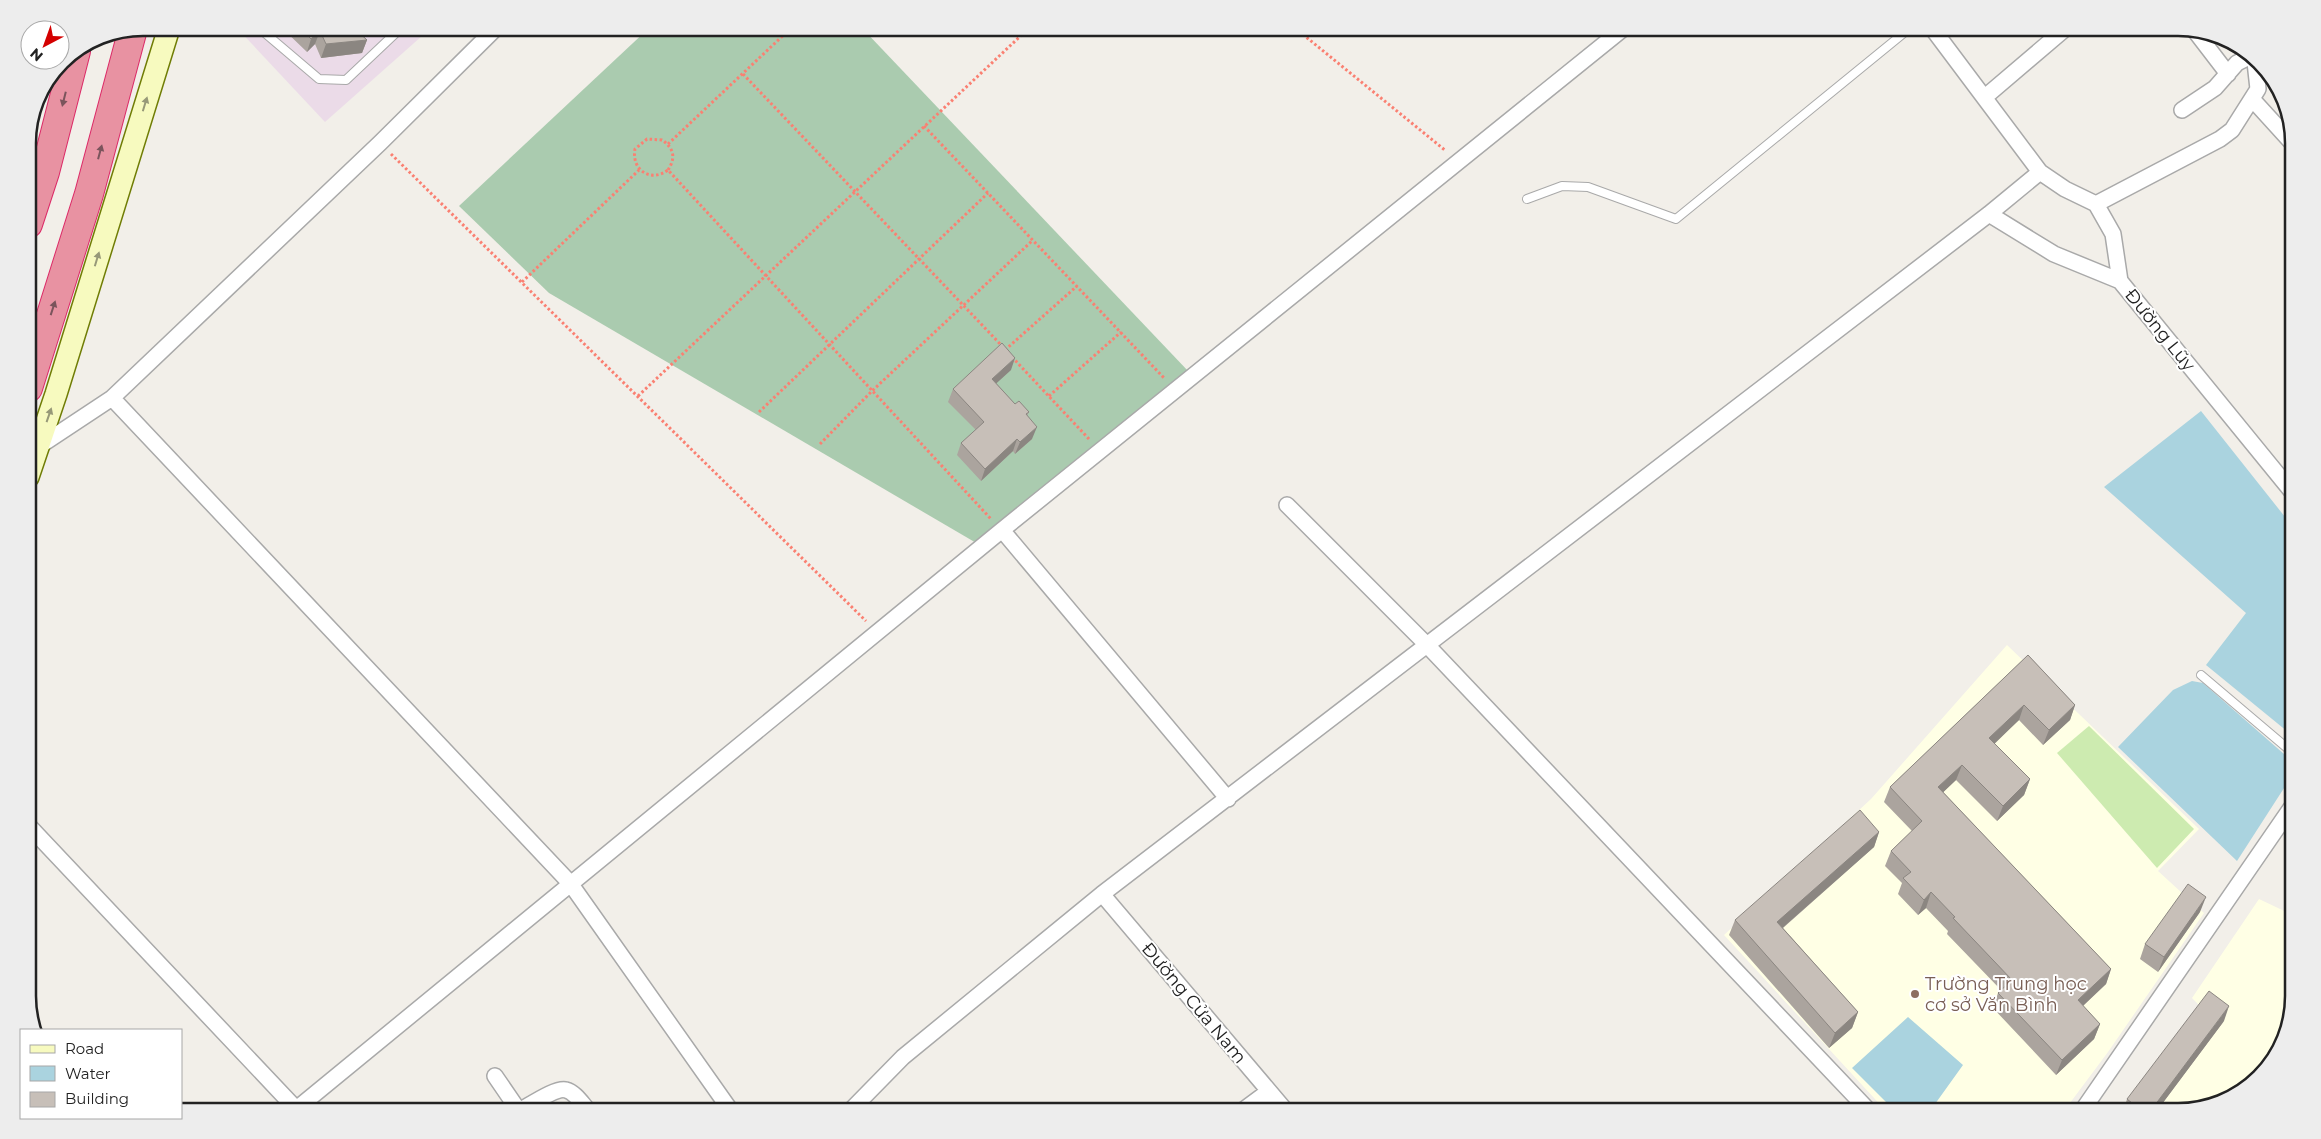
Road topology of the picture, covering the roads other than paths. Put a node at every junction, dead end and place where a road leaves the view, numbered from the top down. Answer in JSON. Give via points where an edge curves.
{"nodes":[{"id":1,"x":166,"y":36,"type":"edge"},
{"id":2,"x":268,"y":36,"type":"edge"},
{"id":3,"x":393,"y":36,"type":"edge"},
{"id":4,"x":488,"y":36,"type":"edge"},
{"id":5,"x":1614,"y":36,"type":"edge"},
{"id":6,"x":1900,"y":36,"type":"edge"},
{"id":7,"x":1938,"y":36,"type":"edge"},
{"id":8,"x":2057,"y":36,"type":"edge"},
{"id":9,"x":131,"y":37,"type":"edge"},
{"id":10,"x":2201,"y":39,"type":"edge"},
{"id":11,"x":2244,"y":60,"type":"edge"},
{"id":12,"x":73,"y":62,"type":"edge"},
{"id":13,"x":2256,"y":71,"type":"edge"},
{"id":14,"x":2228,"y":74,"type":"junction"},
{"id":15,"x":1985,"y":97,"type":"junction"},
{"id":16,"x":2253,"y":100,"type":"junction"},
{"id":17,"x":2182,"y":110,"type":"dead end"},
{"id":18,"x":2285,"y":135,"type":"edge"},
{"id":19,"x":2040,"y":172,"type":"junction"},
{"id":20,"x":1527,"y":199,"type":"dead end"},
{"id":21,"x":36,"y":200,"type":"edge"},
{"id":22,"x":2096,"y":204,"type":"junction"},
{"id":23,"x":1989,"y":214,"type":"junction"},
{"id":24,"x":2120,"y":281,"type":"junction"},
{"id":25,"x":36,"y":363,"type":"edge"},
{"id":26,"x":112,"y":398,"type":"junction"},
{"id":27,"x":38,"y":447,"type":"junction"},
{"id":28,"x":36,"y":453,"type":"edge"},
{"id":29,"x":2285,"y":483,"type":"edge"},
{"id":30,"x":1287,"y":505,"type":"dead end"},
{"id":31,"x":1002,"y":530,"type":"junction"},
{"id":32,"x":1426,"y":644,"type":"junction"},
{"id":33,"x":2201,"y":675,"type":"dead end"},
{"id":34,"x":2285,"y":746,"type":"edge"},
{"id":35,"x":1228,"y":799,"type":"junction"},
{"id":36,"x":2285,"y":818,"type":"edge"},
{"id":37,"x":36,"y":834,"type":"edge"},
{"id":38,"x":570,"y":883,"type":"junction"},
{"id":39,"x":1102,"y":894,"type":"junction"},
{"id":40,"x":495,"y":1076,"type":"dead end"},
{"id":41,"x":1269,"y":1091,"type":"junction"},
{"id":42,"x":289,"y":1103,"type":"edge"},
{"id":43,"x":306,"y":1103,"type":"edge"},
{"id":44,"x":514,"y":1103,"type":"edge"},
{"id":45,"x":534,"y":1103,"type":"edge"},
{"id":46,"x":580,"y":1103,"type":"edge"},
{"id":47,"x":725,"y":1103,"type":"edge"},
{"id":48,"x":859,"y":1103,"type":"edge"},
{"id":49,"x":1254,"y":1103,"type":"edge"},
{"id":50,"x":1279,"y":1103,"type":"edge"},
{"id":51,"x":1860,"y":1103,"type":"edge"},
{"id":52,"x":2088,"y":1103,"type":"edge"}],
"edges":[{"from":27,"to":1,"type":"street","one_way":true},
{"from":2,"to":3,"type":"lane","via":[[318,79],[346,80]]},
{"from":4,"to":26,"type":"street"},
{"from":5,"to":31,"type":"street"},
{"from":6,"to":20,"type":"lane","via":[[1676,219],[1588,186],[1562,186]]},
{"from":7,"to":15,"type":"street"},
{"from":8,"to":15,"type":"street"},
{"from":25,"to":9,"type":"highway","one_way":true,"via":[[89,194]]},
{"from":10,"to":14,"type":"street"},
{"from":11,"to":14,"type":"street"},
{"from":12,"to":21,"type":"highway","one_way":true},
{"from":13,"to":16,"type":"street","via":[[2258,89]]},
{"from":14,"to":17,"type":"street","via":[[2215,88]]},
{"from":15,"to":19,"type":"street"},
{"from":16,"to":18,"type":"street"},
{"from":16,"to":22,"type":"street","via":[[2232,130],[2220,139]]},
{"from":19,"to":22,"type":"street"},
{"from":19,"to":23,"type":"street"},
{"from":22,"to":24,"type":"street","name":"Đường Lũy","via":[[2113,234]]},
{"from":23,"to":24,"type":"street","via":[[2054,254]]},
{"from":23,"to":32,"type":"street"},
{"from":24,"to":29,"type":"street","name":"Đường Lũy"},
{"from":26,"to":27,"type":"street"},
{"from":26,"to":38,"type":"street"},
{"from":27,"to":28,"type":"street"},
{"from":30,"to":32,"type":"street"},
{"from":31,"to":35,"type":"street"},
{"from":31,"to":38,"type":"street"},
{"from":32,"to":35,"type":"street"},
{"from":32,"to":51,"type":"street"},
{"from":33,"to":34,"type":"lane"},
{"from":35,"to":39,"type":"street"},
{"from":36,"to":52,"type":"street"},
{"from":37,"to":42,"type":"street"},
{"from":38,"to":43,"type":"street"},
{"from":38,"to":47,"type":"street"},
{"from":39,"to":41,"type":"street","name":"Đường Cửa Nam"},
{"from":39,"to":48,"type":"street","via":[[903,1057]]},
{"from":40,"to":44,"type":"street"},
{"from":41,"to":49,"type":"street"},
{"from":41,"to":50,"type":"street","name":"Đường Cửa Nam"},
{"from":45,"to":46,"type":"street","via":[[565,1090]]}]}
